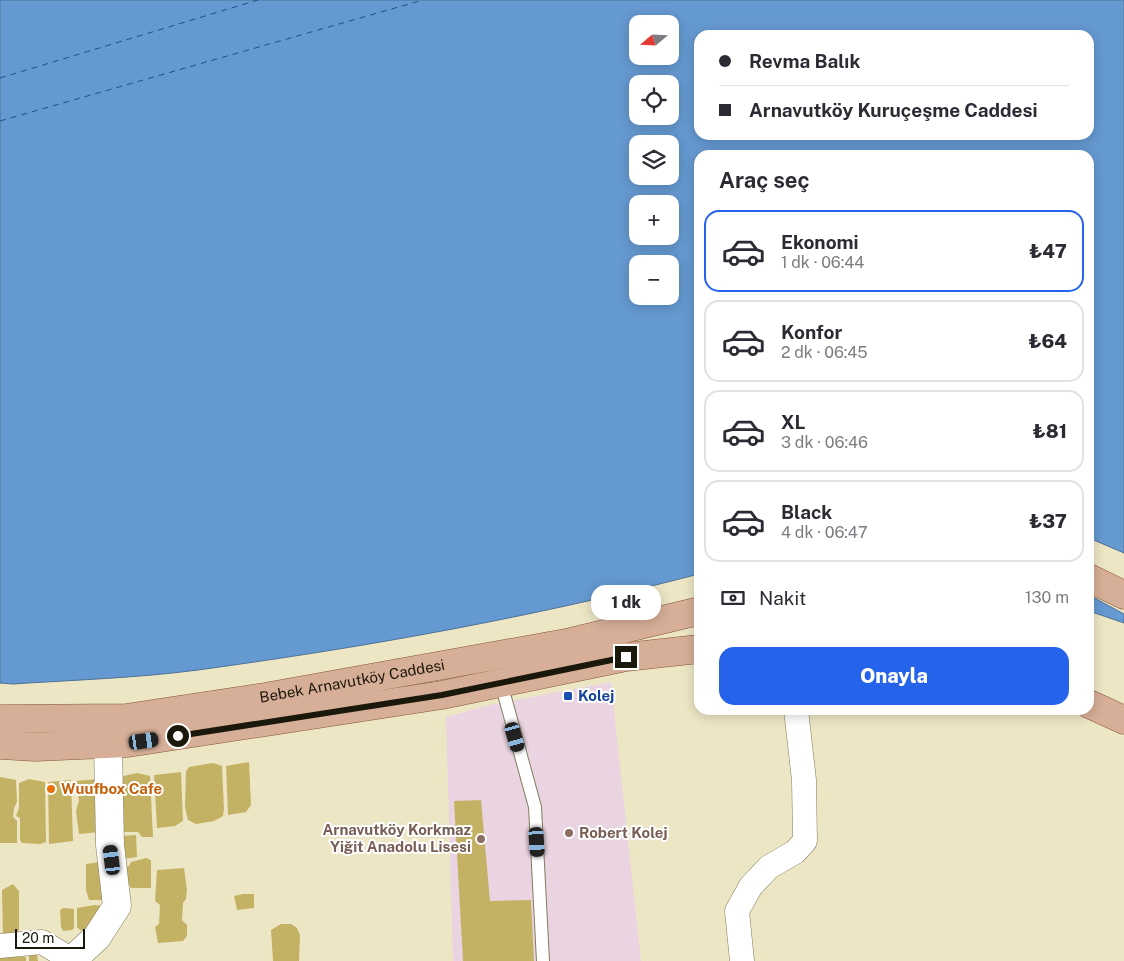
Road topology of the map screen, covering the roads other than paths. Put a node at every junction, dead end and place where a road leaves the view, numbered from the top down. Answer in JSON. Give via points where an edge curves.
{"nodes":[{"id":1,"x":1094,"y":580,"type":"edge"},
{"id":2,"x":1124,"y":595,"type":"edge"},
{"id":3,"x":694,"y":612,"type":"edge"},
{"id":4,"x":694,"y":650,"type":"edge"},
{"id":5,"x":501,"y":683,"type":"junction"},
{"id":6,"x":797,"y":715,"type":"edge"},
{"id":7,"x":0,"y":719,"type":"edge"},
{"id":8,"x":108,"y":744,"type":"junction"},
{"id":9,"x":0,"y":745,"type":"edge"},
{"id":10,"x":0,"y":946,"type":"edge"},
{"id":11,"x":72,"y":961,"type":"edge"},
{"id":12,"x":543,"y":961,"type":"edge"},
{"id":13,"x":742,"y":961,"type":"edge"}],
"edges":[{"from":1,"to":2,"type":"main road"},
{"from":3,"to":7,"type":"main road","name":"Bebek Arnavutköy Caddesi","via":[[513,653],[265,697],[126,718]]},
{"from":4,"to":5,"type":"main road","name":"Bebek Arnavutköy Caddesi","via":[[626,657]]},
{"from":5,"to":8,"type":"main road","name":"Bebek Arnavutköy Caddesi","via":[[211,732]]},
{"from":5,"to":12,"type":"lane","via":[[535,807]]},
{"from":6,"to":13,"type":"street","via":[[804,780],[805,841],[795,852],[769,867],[751,886],[737,911]]},
{"from":8,"to":9,"type":"main road","name":"Bebek Arnavutköy Caddesi","via":[[35,748]]},
{"from":8,"to":11,"type":"street","via":[[110,845],[117,906],[98,937]]},
{"from":10,"to":11,"type":"street","via":[[42,942]]}]}
